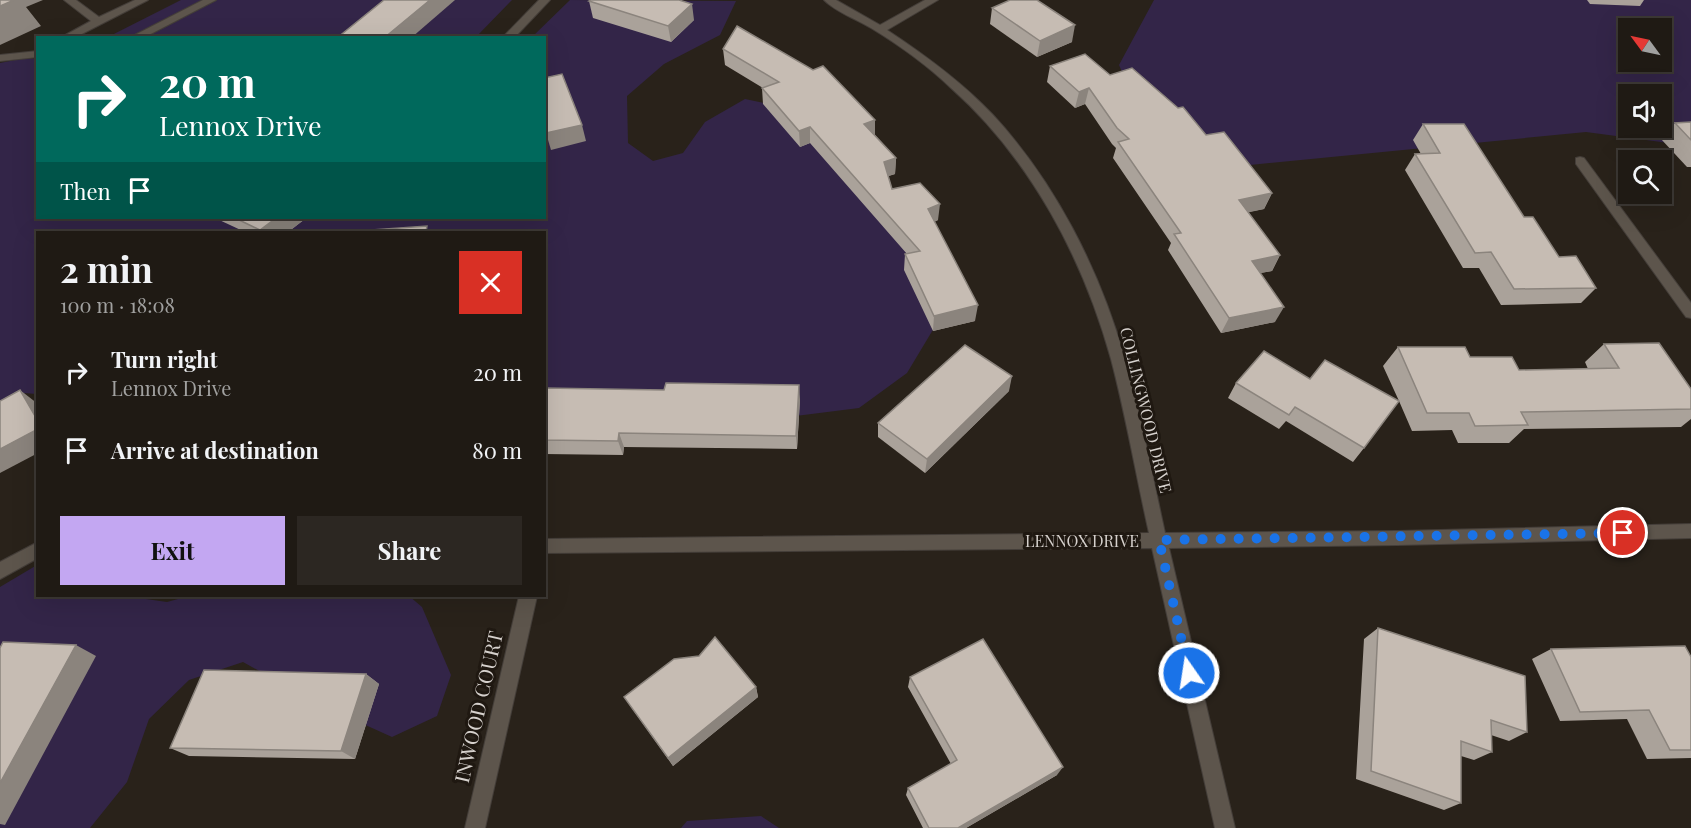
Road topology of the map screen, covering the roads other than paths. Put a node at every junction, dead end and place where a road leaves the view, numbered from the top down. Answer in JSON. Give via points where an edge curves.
{"nodes":[{"id":1,"x":69,"y":0,"type":"edge"},
{"id":2,"x":144,"y":0,"type":"edge"},
{"id":3,"x":211,"y":0,"type":"edge"},
{"id":4,"x":546,"y":0,"type":"edge"},
{"id":5,"x":829,"y":0,"type":"edge"},
{"id":6,"x":933,"y":0,"type":"edge"},
{"id":7,"x":99,"y":21,"type":"junction"},
{"id":8,"x":881,"y":29,"type":"junction"},
{"id":9,"x":69,"y":36,"type":"edge"},
{"id":10,"x":138,"y":36,"type":"edge"},
{"id":11,"x":509,"y":36,"type":"edge"},
{"id":12,"x":36,"y":53,"type":"edge"},
{"id":13,"x":0,"y":58,"type":"edge"},
{"id":14,"x":1580,"y":161,"type":"dead end"},
{"id":15,"x":1691,"y":313,"type":"edge"},
{"id":16,"x":1691,"y":531,"type":"edge"},
{"id":17,"x":1159,"y":540,"type":"junction"},
{"id":18,"x":546,"y":546,"type":"edge"},
{"id":19,"x":36,"y":550,"type":"edge"},
{"id":20,"x":0,"y":571,"type":"edge"},
{"id":21,"x":528,"y":597,"type":"edge"},
{"id":22,"x":475,"y":828,"type":"edge"},
{"id":23,"x":1225,"y":828,"type":"edge"}],
"edges":[{"from":1,"to":7,"type":"street"},
{"from":2,"to":7,"type":"street"},
{"from":3,"to":10,"type":"street"},
{"from":4,"to":11,"type":"street"},
{"from":5,"to":8,"type":"street","name":"COLLINGWOOD DRIVE"},
{"from":6,"to":8,"type":"street"},
{"from":7,"to":9,"type":"street"},
{"from":8,"to":17,"type":"street","name":"COLLINGWOOD DRIVE","via":[[930,62],[995,123],[1050,198],[1079,256],[1118,359]]},
{"from":12,"to":13,"type":"street"},
{"from":14,"to":15,"type":"street"},
{"from":16,"to":17,"type":"street","name":"LENNOX DRIVE"},
{"from":17,"to":18,"type":"street","name":"LENNOX DRIVE"},
{"from":17,"to":23,"type":"street","name":"COLLINGWOOD DRIVE"},
{"from":19,"to":20,"type":"street"},
{"from":21,"to":22,"type":"street","name":"INWOOD COURT"}]}
